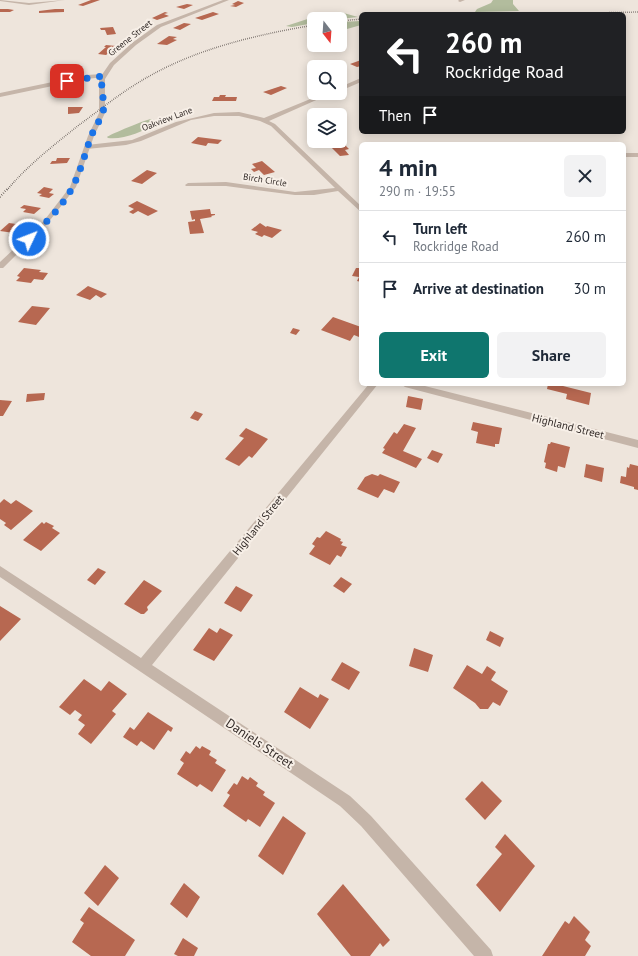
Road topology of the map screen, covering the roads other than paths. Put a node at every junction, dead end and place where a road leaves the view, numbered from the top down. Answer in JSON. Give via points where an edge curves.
{"nodes":[{"id":1,"x":0,"y":0,"type":"edge"},
{"id":2,"x":63,"y":0,"type":"edge"},
{"id":3,"x":227,"y":0,"type":"edge"},
{"id":4,"x":103,"y":76,"type":"junction"},
{"id":5,"x":359,"y":81,"type":"edge"},
{"id":6,"x":347,"y":86,"type":"edge"},
{"id":7,"x":0,"y":95,"type":"edge"},
{"id":8,"x":312,"y":100,"type":"edge"},
{"id":9,"x":265,"y":120,"type":"junction"},
{"id":10,"x":87,"y":147,"type":"junction"},
{"id":11,"x":626,"y":155,"type":"edge"},
{"id":12,"x":638,"y":155,"type":"edge"},
{"id":13,"x":188,"y":185,"type":"dead end"},
{"id":14,"x":340,"y":189,"type":"junction"},
{"id":15,"x":359,"y":208,"type":"edge"},
{"id":16,"x":0,"y":266,"type":"edge"},
{"id":17,"x":372,"y":386,"type":"edge"},
{"id":18,"x":412,"y":386,"type":"edge"},
{"id":19,"x":638,"y":444,"type":"edge"},
{"id":20,"x":0,"y":571,"type":"edge"},
{"id":21,"x":143,"y":666,"type":"junction"},
{"id":22,"x":484,"y":956,"type":"edge"}],
"edges":[{"from":1,"to":2,"type":"street","via":[[29,4]]},
{"from":3,"to":4,"type":"street","name":"Greene Street","via":[[171,20],[152,31],[117,59]]},
{"from":4,"to":7,"type":"street","via":[[86,77]]},
{"from":4,"to":10,"type":"street","via":[[103,110]]},
{"from":5,"to":6,"type":"street"},
{"from":8,"to":9,"type":"street"},
{"from":9,"to":10,"type":"street","name":"Oakview Lane","via":[[226,114],[201,116],[177,123],[138,140]]},
{"from":9,"to":14,"type":"street","name":"Oakview Lane","via":[[274,125]]},
{"from":10,"to":16,"type":"street","via":[[77,178],[54,213]]},
{"from":11,"to":12,"type":"street"},
{"from":13,"to":14,"type":"street","name":"Birch Circle","via":[[210,182],[301,194]]},
{"from":14,"to":15,"type":"street","name":"Oakview Lane"},
{"from":17,"to":21,"type":"street","name":"Highland Street"},
{"from":18,"to":19,"type":"street","name":"Highland Street"},
{"from":20,"to":21,"type":"street","name":"Daniels Street"},
{"from":21,"to":22,"type":"street","name":"Daniels Street","via":[[345,801],[366,821]]}]}
